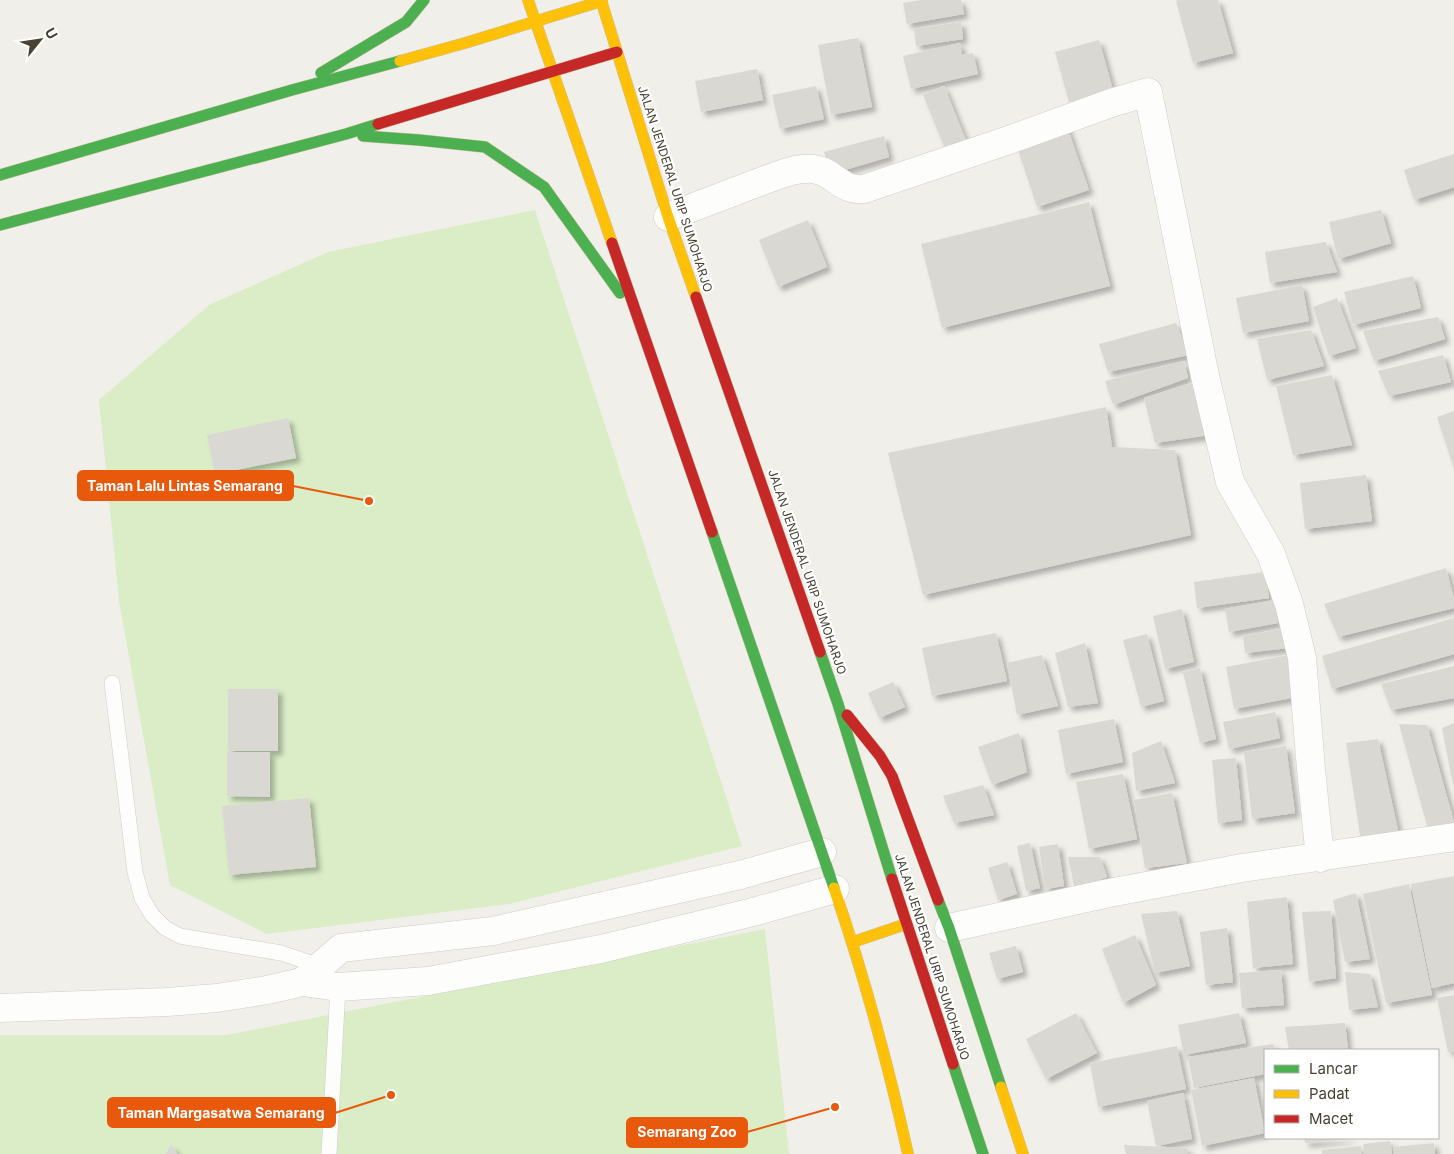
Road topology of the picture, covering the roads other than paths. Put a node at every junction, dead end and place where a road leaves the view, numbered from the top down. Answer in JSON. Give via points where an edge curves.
{"nodes":[{"id":1,"x":424,"y":0,"type":"edge"},
{"id":2,"x":528,"y":0,"type":"edge"},
{"id":3,"x":602,"y":0,"type":"edge"},
{"id":4,"x":534,"y":22,"type":"junction"},
{"id":5,"x":617,"y":52,"type":"junction"},
{"id":6,"x":552,"y":72,"type":"junction"},
{"id":7,"x":292,"y":90,"type":"junction"},
{"id":8,"x":346,"y":134,"type":"junction"},
{"id":9,"x":0,"y":175,"type":"edge"},
{"id":10,"x":668,"y":217,"type":"junction"},
{"id":11,"x":0,"y":225,"type":"edge"},
{"id":12,"x":638,"y":318,"type":"junction"},
{"id":13,"x":112,"y":683,"type":"dead end"},
{"id":14,"x":838,"y":704,"type":"junction"},
{"id":15,"x":1454,"y":837,"type":"edge"},
{"id":16,"x":822,"y":852,"type":"junction"},
{"id":17,"x":1320,"y":858,"type":"junction"},
{"id":18,"x":835,"y":889,"type":"junction"},
{"id":19,"x":906,"y":924,"type":"junction"},
{"id":20,"x":950,"y":928,"type":"junction"},
{"id":21,"x":853,"y":942,"type":"junction"},
{"id":22,"x":311,"y":974,"type":"junction"},
{"id":23,"x":338,"y":987,"type":"junction"},
{"id":24,"x":0,"y":1008,"type":"edge"},
{"id":25,"x":329,"y":1154,"type":"edge"},
{"id":26,"x":908,"y":1154,"type":"edge"},
{"id":27,"x":983,"y":1154,"type":"edge"},
{"id":28,"x":1023,"y":1154,"type":"edge"}],
"edges":[{"from":1,"to":7,"type":"highway","via":[[406,22]]},
{"from":2,"to":4,"type":"highway"},
{"from":3,"to":4,"type":"highway"},
{"from":3,"to":5,"type":"highway","name":"JALAN JENDERAL URIP SUMOHARJO"},
{"from":4,"to":6,"type":"highway"},
{"from":4,"to":7,"type":"highway"},
{"from":5,"to":6,"type":"highway"},
{"from":5,"to":10,"type":"highway","name":"JALAN JENDERAL URIP SUMOHARJO"},
{"from":6,"to":8,"type":"highway"},
{"from":6,"to":12,"type":"highway"},
{"from":7,"to":9,"type":"highway"},
{"from":8,"to":11,"type":"highway"},
{"from":8,"to":12,"type":"highway","via":[[485,148],[544,187]]},
{"from":10,"to":14,"type":"highway","name":"JALAN JENDERAL URIP SUMOHARJO"},
{"from":10,"to":17,"type":"street","via":[[799,170],[820,171],[846,187],[864,190],[1148,92],[1205,376],[1230,482],[1271,554],[1289,604],[1302,658]]},
{"from":12,"to":16,"type":"highway"},
{"from":13,"to":22,"type":"lane","via":[[135,872],[142,898],[152,915],[165,928],[180,936],[281,953]]},
{"from":14,"to":19,"type":"highway","name":"JALAN JENDERAL URIP SUMOHARJO"},
{"from":14,"to":20,"type":"highway","via":[[892,776]]},
{"from":15,"to":17,"type":"street"},
{"from":16,"to":18,"type":"highway"},
{"from":16,"to":22,"type":"street","via":[[740,875],[493,931],[341,948]]},
{"from":17,"to":20,"type":"street","via":[[1242,868],[1108,893]]},
{"from":18,"to":21,"type":"highway"},
{"from":18,"to":23,"type":"street","via":[[600,949],[428,981]]},
{"from":19,"to":21,"type":"highway"},
{"from":19,"to":27,"type":"highway","name":"JALAN JENDERAL URIP SUMOHARJO"},
{"from":20,"to":28,"type":"highway"},
{"from":21,"to":26,"type":"highway"},
{"from":22,"to":23,"type":"street"},
{"from":22,"to":24,"type":"street","via":[[268,990],[217,998]]},
{"from":23,"to":25,"type":"lane"}]}
